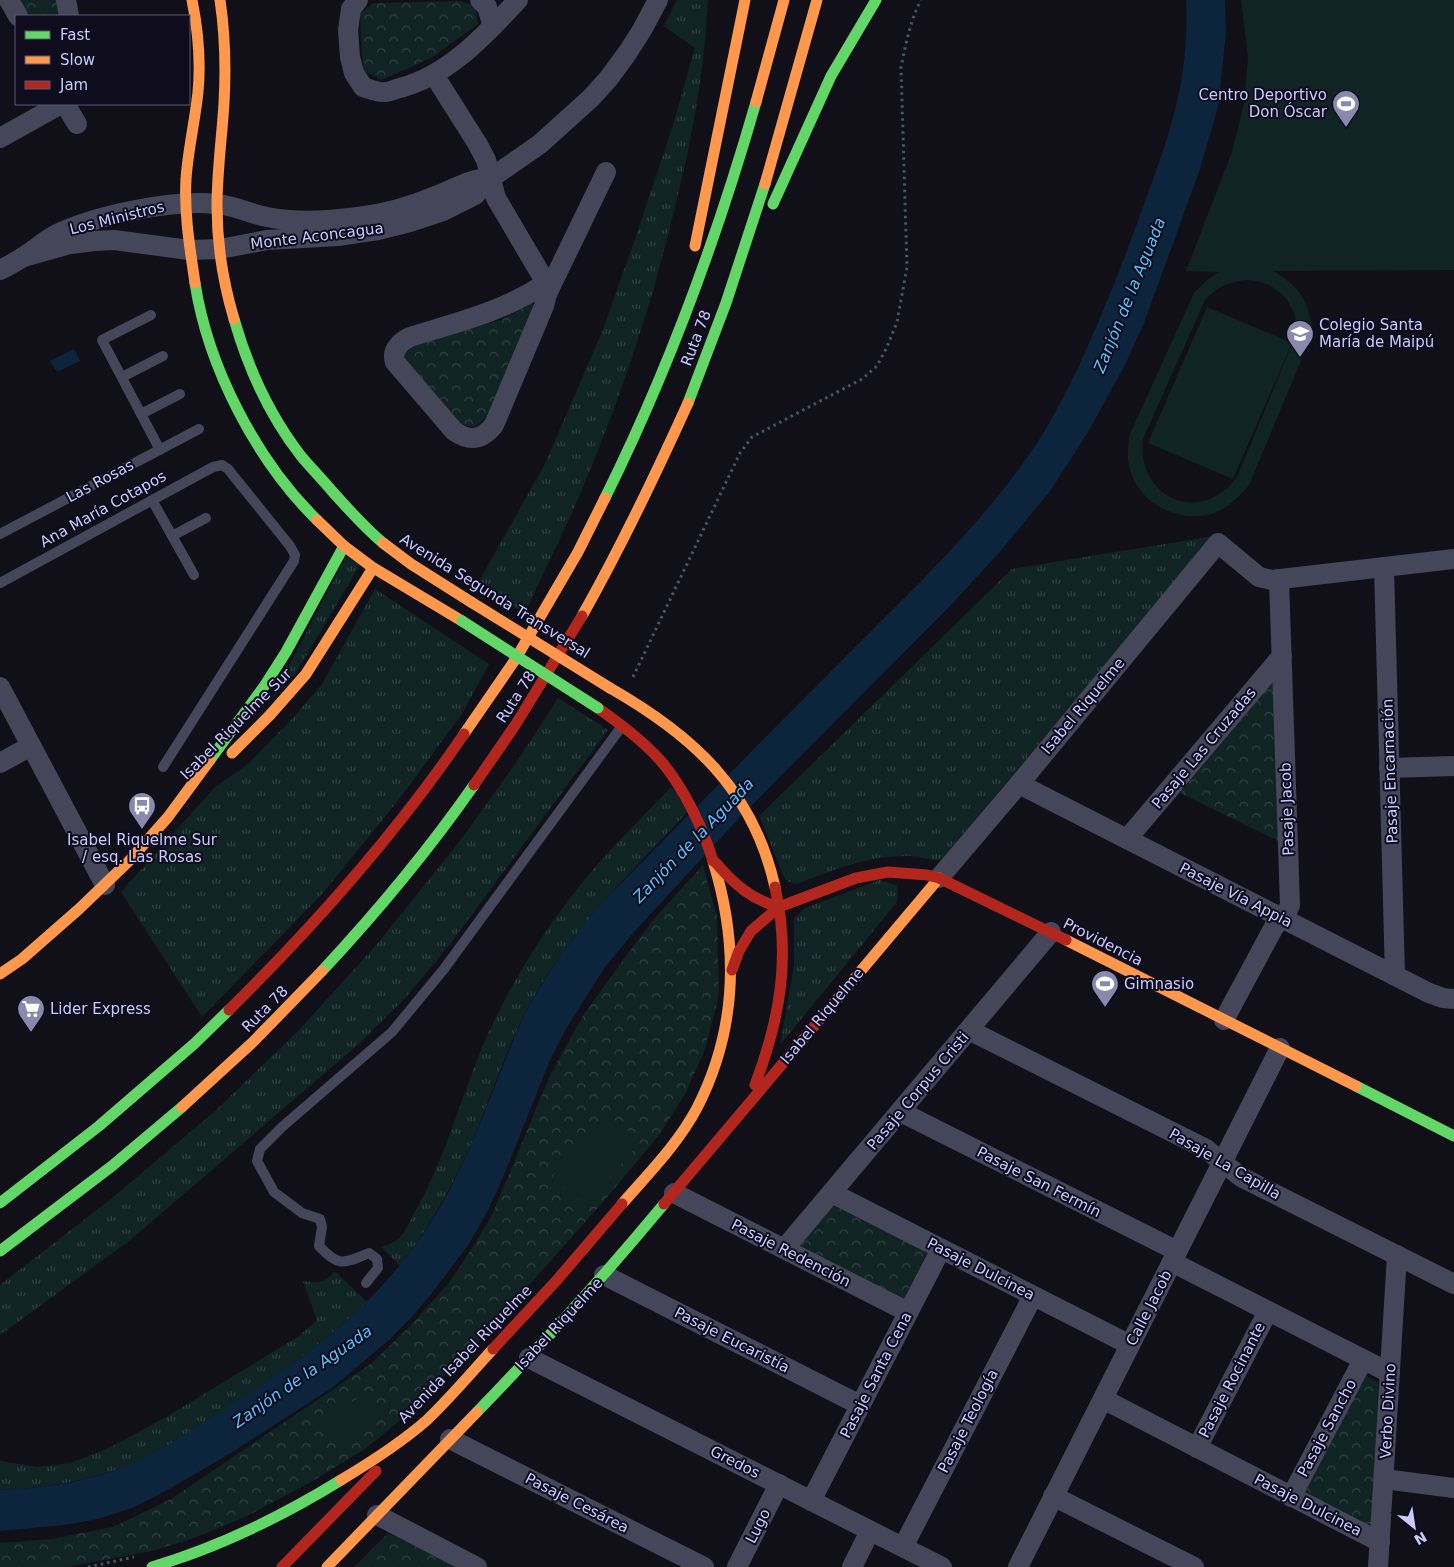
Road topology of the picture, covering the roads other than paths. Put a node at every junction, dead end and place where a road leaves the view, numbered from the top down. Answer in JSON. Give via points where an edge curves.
{"nodes":[{"id":1,"x":9,"y":0,"type":"edge"},
{"id":2,"x":66,"y":0,"type":"edge"},
{"id":3,"x":192,"y":0,"type":"edge"},
{"id":4,"x":220,"y":0,"type":"edge"},
{"id":5,"x":358,"y":0,"type":"edge"},
{"id":6,"x":480,"y":0,"type":"edge"},
{"id":7,"x":518,"y":0,"type":"edge"},
{"id":8,"x":658,"y":0,"type":"edge"},
{"id":9,"x":745,"y":0,"type":"edge"},
{"id":10,"x":784,"y":0,"type":"edge"},
{"id":11,"x":817,"y":0,"type":"edge"},
{"id":12,"x":876,"y":0,"type":"edge"},
{"id":13,"x":17,"y":15,"type":"edge"},
{"id":14,"x":69,"y":15,"type":"edge"},
{"id":15,"x":494,"y":26,"type":"junction"},
{"id":16,"x":434,"y":75,"type":"junction"},
{"id":17,"x":59,"y":105,"type":"edge"},
{"id":18,"x":66,"y":105,"type":"edge"},
{"id":19,"x":77,"y":124,"type":"dead end"},
{"id":20,"x":0,"y":138,"type":"edge"},
{"id":21,"x":606,"y":172,"type":"dead end"},
{"id":22,"x":491,"y":178,"type":"junction"},
{"id":23,"x":186,"y":202,"type":"junction"},
{"id":24,"x":217,"y":204,"type":"junction"},
{"id":25,"x":189,"y":250,"type":"junction"},
{"id":26,"x":220,"y":250,"type":"junction"},
{"id":27,"x":24,"y":257,"type":"junction"},
{"id":28,"x":0,"y":270,"type":"edge"},
{"id":29,"x":546,"y":289,"type":"junction"},
{"id":30,"x":730,"y":290,"type":"junction"},
{"id":31,"x":151,"y":315,"type":"dead end"},
{"id":32,"x":681,"y":324,"type":"junction"},
{"id":33,"x":163,"y":356,"type":"dead end"},
{"id":34,"x":122,"y":377,"type":"junction"},
{"id":35,"x":180,"y":394,"type":"dead end"},
{"id":36,"x":141,"y":414,"type":"junction"},
{"id":37,"x":199,"y":429,"type":"dead end"},
{"id":38,"x":160,"y":450,"type":"junction"},
{"id":39,"x":152,"y":500,"type":"junction"},
{"id":40,"x":206,"y":518,"type":"dead end"},
{"id":41,"x":363,"y":525,"type":"junction"},
{"id":42,"x":0,"y":534,"type":"edge"},
{"id":43,"x":172,"y":536,"type":"junction"},
{"id":44,"x":344,"y":546,"type":"junction"},
{"id":45,"x":1454,"y":559,"type":"edge"},
{"id":46,"x":1384,"y":567,"type":"junction"},
{"id":47,"x":373,"y":568,"type":"junction"},
{"id":48,"x":194,"y":575,"type":"dead end"},
{"id":49,"x":1279,"y":579,"type":"junction"},
{"id":50,"x":0,"y":583,"type":"edge"},
{"id":51,"x":1282,"y":656,"type":"junction"},
{"id":52,"x":0,"y":688,"type":"edge"},
{"id":53,"x":622,"y":726,"type":"junction"},
{"id":54,"x":31,"y":746,"type":"junction"},
{"id":55,"x":0,"y":763,"type":"edge"},
{"id":56,"x":1454,"y":766,"type":"edge"},
{"id":57,"x":163,"y":767,"type":"dead end"},
{"id":58,"x":1390,"y":768,"type":"junction"},
{"id":59,"x":1019,"y":784,"type":"junction"},
{"id":60,"x":183,"y":798,"type":"junction"},
{"id":61,"x":1126,"y":839,"type":"junction"},
{"id":62,"x":714,"y":860,"type":"junction"},
{"id":63,"x":940,"y":878,"type":"junction"},
{"id":64,"x":105,"y":885,"type":"junction"},
{"id":65,"x":779,"y":907,"type":"junction"},
{"id":66,"x":1282,"y":918,"type":"junction"},
{"id":67,"x":1051,"y":932,"type":"junction"},
{"id":68,"x":0,"y":974,"type":"edge"},
{"id":69,"x":731,"y":974,"type":"junction"},
{"id":70,"x":1395,"y":976,"type":"junction"},
{"id":71,"x":1454,"y":998,"type":"edge"},
{"id":72,"x":1224,"y":1020,"type":"junction"},
{"id":73,"x":969,"y":1030,"type":"junction"},
{"id":74,"x":1280,"y":1048,"type":"junction"},
{"id":75,"x":901,"y":1112,"type":"junction"},
{"id":76,"x":734,"y":1120,"type":"junction"},
{"id":77,"x":1454,"y":1136,"type":"edge"},
{"id":78,"x":1222,"y":1162,"type":"junction"},
{"id":79,"x":674,"y":1193,"type":"junction"},
{"id":80,"x":832,"y":1193,"type":"junction"},
{"id":81,"x":0,"y":1203,"type":"edge"},
{"id":82,"x":941,"y":1248,"type":"junction"},
{"id":83,"x":784,"y":1249,"type":"junction"},
{"id":84,"x":0,"y":1251,"type":"edge"},
{"id":85,"x":1397,"y":1255,"type":"junction"},
{"id":86,"x":1174,"y":1257,"type":"junction"},
{"id":87,"x":604,"y":1275,"type":"junction"},
{"id":88,"x":366,"y":1283,"type":"dead end"},
{"id":89,"x":1454,"y":1284,"type":"edge"},
{"id":90,"x":1033,"y":1296,"type":"junction"},
{"id":91,"x":1268,"y":1311,"type":"junction"},
{"id":92,"x":908,"y":1312,"type":"junction"},
{"id":93,"x":1130,"y":1345,"type":"junction"},
{"id":94,"x":529,"y":1358,"type":"junction"},
{"id":95,"x":1363,"y":1360,"type":"junction"},
{"id":96,"x":1390,"y":1373,"type":"junction"},
{"id":97,"x":1103,"y":1399,"type":"junction"},
{"id":98,"x":860,"y":1405,"type":"junction"},
{"id":99,"x":419,"y":1426,"type":"junction"},
{"id":100,"x":450,"y":1439,"type":"junction"},
{"id":101,"x":1197,"y":1448,"type":"junction"},
{"id":102,"x":1384,"y":1479,"type":"junction"},
{"id":103,"x":779,"y":1484,"type":"junction"},
{"id":104,"x":1454,"y":1488,"type":"edge"},
{"id":105,"x":1053,"y":1496,"type":"junction"},
{"id":106,"x":1292,"y":1496,"type":"junction"},
{"id":107,"x":811,"y":1501,"type":"junction"},
{"id":108,"x":377,"y":1515,"type":"junction"},
{"id":109,"x":362,"y":1530,"type":"junction"},
{"id":110,"x":870,"y":1531,"type":"junction"},
{"id":111,"x":1380,"y":1542,"type":"junction"},
{"id":112,"x":902,"y":1547,"type":"junction"},
{"id":113,"x":321,"y":1556,"type":"dead end"},
{"id":114,"x":152,"y":1567,"type":"edge"},
{"id":115,"x":282,"y":1567,"type":"edge"},
{"id":116,"x":327,"y":1567,"type":"edge"},
{"id":117,"x":477,"y":1567,"type":"edge"},
{"id":118,"x":704,"y":1567,"type":"edge"},
{"id":119,"x":736,"y":1567,"type":"edge"},
{"id":120,"x":852,"y":1567,"type":"edge"},
{"id":121,"x":942,"y":1567,"type":"edge"},
{"id":122,"x":1018,"y":1567,"type":"edge"},
{"id":123,"x":1194,"y":1567,"type":"edge"},
{"id":124,"x":1378,"y":1567,"type":"edge"}],
"edges":[{"from":1,"to":13,"type":"street"},
{"from":2,"to":14,"type":"street"},
{"from":3,"to":23,"type":"main road","via":[[199,59]]},
{"from":4,"to":24,"type":"main road","name":"Avenida Segunda Transversal","via":[[225,34],[226,82]]},
{"from":5,"to":16,"type":"street","via":[[351,8],[348,30],[354,73],[363,87],[384,92]]},
{"from":6,"to":15,"type":"street","via":[[487,7]]},
{"from":7,"to":15,"type":"street"},
{"from":8,"to":22,"type":"street","name":"Monte Aconcagua","via":[[628,52],[591,98],[540,144]]},
{"from":9,"to":32,"type":"main road"},
{"from":10,"to":32,"type":"main road","name":"Ruta 78","via":[[725,201]]},
{"from":11,"to":30,"type":"main road","name":"Ruta 78"},
{"from":12,"to":30,"type":"main road","via":[[832,76]]},
{"from":15,"to":16,"type":"street"},
{"from":16,"to":22,"type":"street","via":[[477,143]]},
{"from":17,"to":20,"type":"street"},
{"from":18,"to":19,"type":"street"},
{"from":21,"to":29,"type":"street"},
{"from":22,"to":24,"type":"street","name":"Monte Aconcagua","via":[[468,182],[410,206],[358,217],[285,219]]},
{"from":22,"to":26,"type":"street","name":"Monte Aconcagua","via":[[469,199],[410,222],[356,234],[268,240]]},
{"from":22,"to":29,"type":"street","via":[[496,198]]},
{"from":23,"to":24,"type":"street","name":"Los Ministros"},
{"from":23,"to":25,"type":"main road"},
{"from":23,"to":27,"type":"street","name":"Los Ministros","via":[[124,213],[71,228],[38,245]]},
{"from":24,"to":26,"type":"main road","name":"Avenida Segunda Transversal"},
{"from":25,"to":26,"type":"street","name":"Los Ministros"},
{"from":25,"to":27,"type":"street","name":"Los Ministros","via":[[114,240],[70,244]]},
{"from":25,"to":44,"type":"main road","via":[[203,323],[219,369],[238,409],[281,480]]},
{"from":26,"to":41,"type":"main road","name":"Avenida Segunda Transversal","via":[[232,313],[254,377],[267,402],[297,451]]},
{"from":27,"to":28,"type":"street","name":"Los Ministros"},
{"from":29,"to":29,"type":"street","via":[[494,311],[410,336],[397,347],[393,356],[395,362],[454,431],[464,438],[478,438],[494,425],[544,306]]},
{"from":30,"to":84,"type":"main road","name":"Ruta 78","via":[[688,400],[612,563],[556,661],[452,817],[333,960],[241,1054],[134,1148]]},
{"from":31,"to":34,"type":"lane","via":[[102,340]]},
{"from":32,"to":81,"type":"main road","name":"Ruta 78","via":[[634,440],[550,604],[458,746],[418,799],[348,886],[221,1018],[124,1105]]},
{"from":33,"to":34,"type":"lane"},
{"from":34,"to":36,"type":"lane"},
{"from":35,"to":36,"type":"lane"},
{"from":36,"to":38,"type":"lane"},
{"from":37,"to":38,"type":"lane","name":"Las Rosas"},
{"from":38,"to":42,"type":"lane","name":"Las Rosas"},
{"from":39,"to":43,"type":"lane"},
{"from":39,"to":50,"type":"lane","name":"Ana María Cotapos"},
{"from":39,"to":57,"type":"lane","name":"Ana María Cotapos","via":[[222,465],[295,555],[294,562]]},
{"from":40,"to":43,"type":"lane"},
{"from":41,"to":47,"type":"main road"},
{"from":41,"to":65,"type":"main road","name":"Avenida Segunda Transversal","bridge":true,"via":[[414,565],[676,730],[694,746],[714,766],[755,829],[767,858]]},
{"from":43,"to":48,"type":"lane"},
{"from":44,"to":47,"type":"main road"},
{"from":44,"to":60,"type":"main road","name":"Isabel Riquelme Sur","via":[[265,685]]},
{"from":45,"to":46,"type":"street"},
{"from":46,"to":49,"type":"street"},
{"from":46,"to":58,"type":"street","name":"Pasaje Encarnación"},
{"from":47,"to":53,"type":"main road","bridge":true,"via":[[462,621]]},
{"from":47,"to":60,"type":"main road","name":"Isabel Riquelme Sur","via":[[291,692]]},
{"from":49,"to":51,"type":"street","name":"Pasaje Jacob"},
{"from":49,"to":59,"type":"street","name":"Isabel Riquelme","via":[[1259,577],[1218,543]]},
{"from":51,"to":61,"type":"street","name":"Pasaje Las Cruzadas"},
{"from":51,"to":66,"type":"street","name":"Pasaje Jacob","via":[[1290,897],[1287,912]]},
{"from":52,"to":54,"type":"street"},
{"from":53,"to":62,"type":"main road","via":[[660,760],[682,792]]},
{"from":53,"to":88,"type":"lane","via":[[444,969],[392,1032],[260,1149],[257,1160],[274,1192],[302,1213],[320,1219],[319,1246],[332,1259],[345,1263],[369,1254],[377,1259],[378,1268]]},
{"from":54,"to":55,"type":"street"},
{"from":54,"to":64,"type":"street"},
{"from":56,"to":58,"type":"street"},
{"from":58,"to":70,"type":"street","name":"Pasaje Encarnación"},
{"from":59,"to":61,"type":"street","name":"Pasaje Vía Appia"},
{"from":59,"to":63,"type":"street","name":"Isabel Riquelme"},
{"from":60,"to":64,"type":"main road","name":"Isabel Riquelme Sur"},
{"from":61,"to":66,"type":"street","name":"Pasaje Vía Appia"},
{"from":62,"to":65,"type":"main road","via":[[750,897]]},
{"from":62,"to":69,"type":"main road","via":[[728,918]]},
{"from":63,"to":65,"type":"main road","name":"Providencia","via":[[902,872],[872,875]]},
{"from":63,"to":67,"type":"main road","name":"Providencia"},
{"from":63,"to":76,"type":"main road","name":"Isabel Riquelme"},
{"from":64,"to":68,"type":"main road","name":"Isabel Riquelme Sur","via":[[54,932]]},
{"from":65,"to":69,"type":"main road","name":"Providencia","via":[[751,932],[739,951]]},
{"from":65,"to":76,"type":"main road","name":"Avenida Segunda Transversal","via":[[782,969],[778,1009],[768,1051],[754,1087]]},
{"from":66,"to":70,"type":"street","name":"Pasaje Vía Appia"},
{"from":66,"to":72,"type":"street","name":"Pasaje Jacob","via":[[1274,927]]},
{"from":67,"to":72,"type":"main road","name":"Providencia"},
{"from":67,"to":73,"type":"street","name":"Pasaje Corpus Cristi"},
{"from":69,"to":99,"type":"main road","name":"Avenida Isabel Riquelme","via":[[728,1018],[716,1065],[693,1115],[670,1147],[539,1300]]},
{"from":70,"to":71,"type":"street","name":"Pasaje Vía Appia","via":[[1428,994]]},
{"from":72,"to":74,"type":"main road","name":"Providencia"},
{"from":73,"to":75,"type":"street","name":"Pasaje Corpus Cristi"},
{"from":73,"to":78,"type":"street","name":"Pasaje La Capilla","via":[[1206,1149]]},
{"from":74,"to":77,"type":"main road","name":"Providencia"},
{"from":74,"to":78,"type":"street","name":"Calle Jacob"},
{"from":75,"to":80,"type":"street","name":"Pasaje Corpus Cristi"},
{"from":75,"to":86,"type":"street","name":"Pasaje San Fermín"},
{"from":76,"to":79,"type":"main road","name":"Isabel Riquelme"},
{"from":78,"to":85,"type":"street","name":"Pasaje La Capilla","via":[[1241,1177]]},
{"from":78,"to":86,"type":"street","name":"Calle Jacob"},
{"from":79,"to":83,"type":"street","name":"Pasaje Redención"},
{"from":79,"to":87,"type":"main road","name":"Isabel Riquelme"},
{"from":80,"to":82,"type":"street","name":"Pasaje Dulcinea"},
{"from":80,"to":83,"type":"street","name":"Pasaje Corpus Cristi"},
{"from":82,"to":90,"type":"street","name":"Pasaje Dulcinea"},
{"from":82,"to":92,"type":"street","name":"Pasaje Santa Cena"},
{"from":83,"to":92,"type":"street","name":"Pasaje Redención"},
{"from":85,"to":89,"type":"street","name":"Pasaje La Capilla"},
{"from":85,"to":96,"type":"street","name":"Verbo Divino"},
{"from":86,"to":91,"type":"street","name":"Pasaje San Fermín"},
{"from":86,"to":93,"type":"street","name":"Calle Jacob"},
{"from":87,"to":94,"type":"main road","name":"Isabel Riquelme"},
{"from":87,"to":98,"type":"street","name":"Pasaje Eucaristía"},
{"from":90,"to":93,"type":"street","name":"Pasaje Dulcinea"},
{"from":90,"to":112,"type":"street","name":"Pasaje Teología"},
{"from":91,"to":95,"type":"street","name":"Pasaje San Fermín"},
{"from":91,"to":101,"type":"street","name":"Pasaje Rocinante"},
{"from":92,"to":98,"type":"street","name":"Pasaje Santa Cena"},
{"from":93,"to":97,"type":"street","name":"Calle Jacob"},
{"from":94,"to":100,"type":"main road","name":"Isabel Riquelme"},
{"from":94,"to":103,"type":"street","name":"Gredos"},
{"from":95,"to":96,"type":"street","name":"Pasaje San Fermín"},
{"from":95,"to":106,"type":"street","name":"Pasaje Sancho"},
{"from":96,"to":102,"type":"street","name":"Verbo Divino"},
{"from":97,"to":101,"type":"street","name":"Pasaje Dulcinea"},
{"from":97,"to":105,"type":"street","name":"Calle Jacob"},
{"from":98,"to":107,"type":"street","name":"Pasaje Santa Cena"},
{"from":99,"to":114,"type":"main road","name":"Avenida Isabel Riquelme","via":[[339,1482],[268,1522],[200,1552]]},
{"from":99,"to":115,"type":"main road"},
{"from":100,"to":108,"type":"main road","name":"Isabel Riquelme"},
{"from":100,"to":118,"type":"street","name":"Pasaje Cesárea"},
{"from":101,"to":106,"type":"street","name":"Pasaje Dulcinea"},
{"from":102,"to":104,"type":"street"},
{"from":102,"to":111,"type":"street","name":"Verbo Divino"},
{"from":103,"to":107,"type":"street","name":"Gredos"},
{"from":103,"to":119,"type":"street","name":"Lugo"},
{"from":105,"to":122,"type":"street","name":"Calle Jacob"},
{"from":105,"to":123,"type":"street"},
{"from":106,"to":111,"type":"street","name":"Pasaje Dulcinea"},
{"from":107,"to":110,"type":"street","name":"Gredos"},
{"from":108,"to":109,"type":"main road","name":"Isabel Riquelme"},
{"from":108,"to":117,"type":"street"},
{"from":109,"to":113,"type":"main road"},
{"from":109,"to":116,"type":"main road"},
{"from":110,"to":112,"type":"street","name":"Gredos"},
{"from":110,"to":120,"type":"street"},
{"from":111,"to":124,"type":"street","name":"Verbo Divino"},
{"from":112,"to":121,"type":"street","name":"Gredos"}]}
